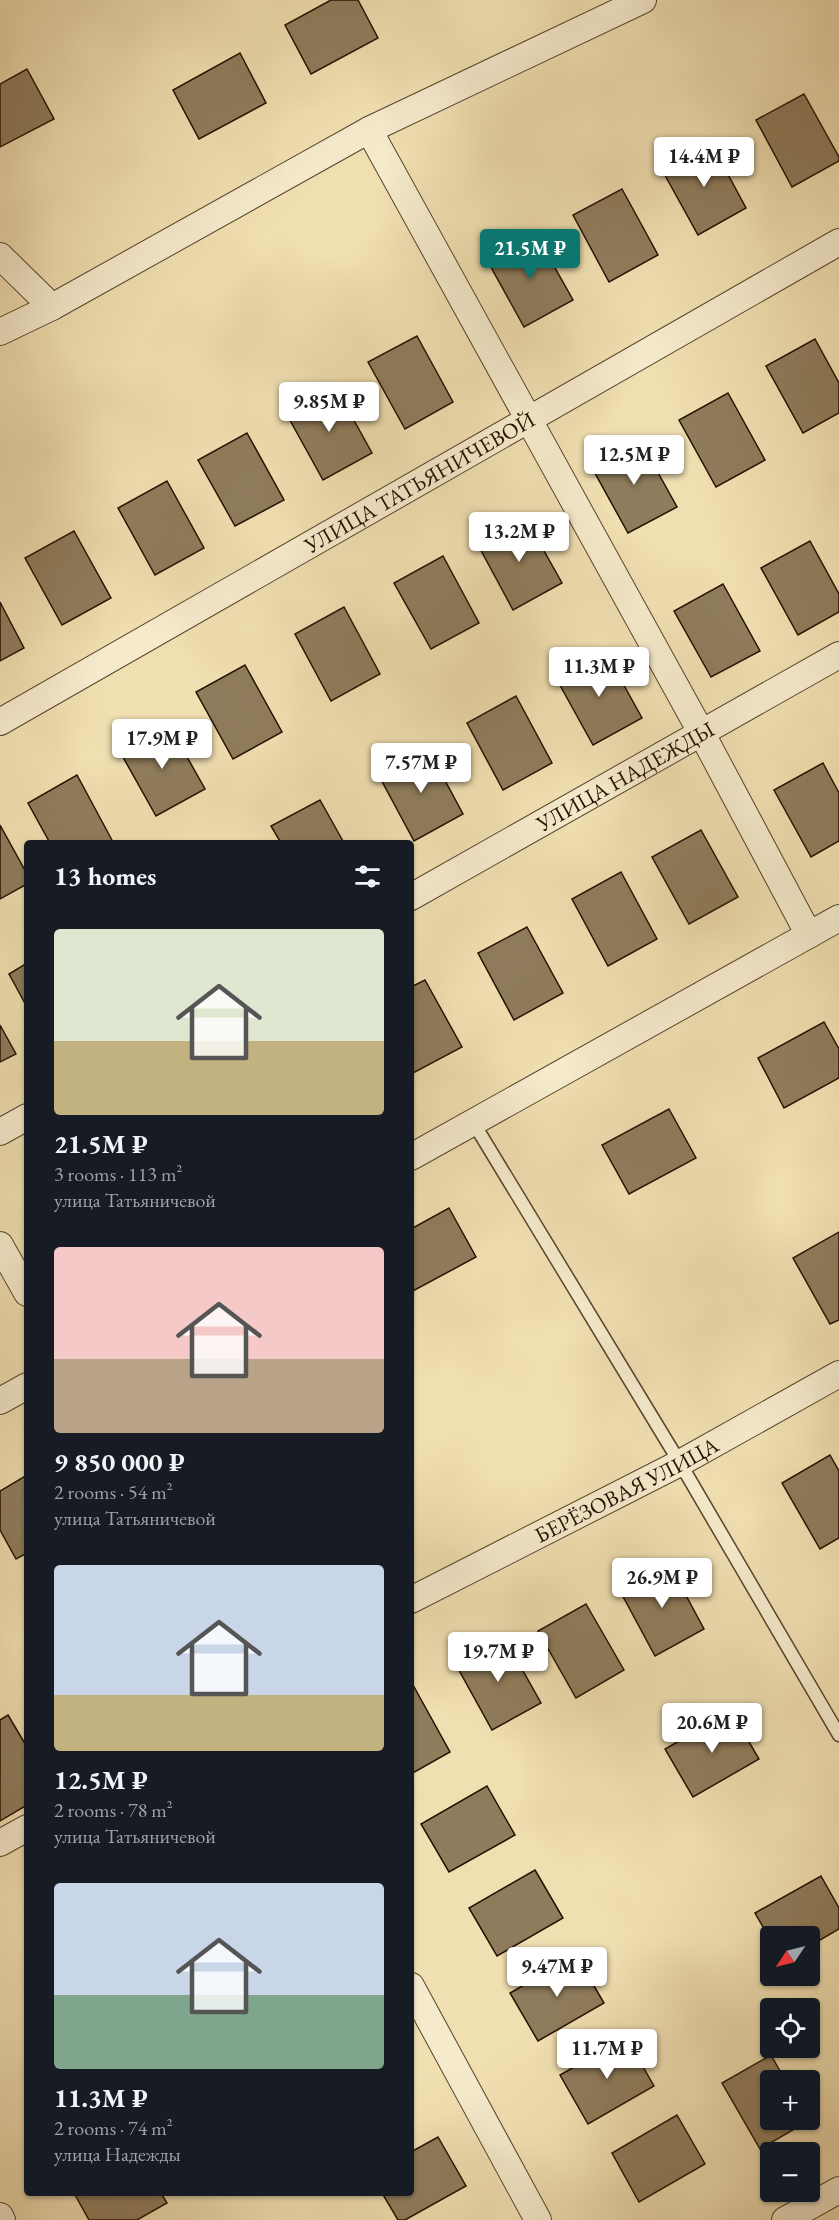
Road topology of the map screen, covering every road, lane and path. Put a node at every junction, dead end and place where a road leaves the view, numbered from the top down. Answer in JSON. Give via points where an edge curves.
{"nodes":[{"id":1,"x":643,"y":0,"type":"edge"},
{"id":2,"x":369,"y":130,"type":"junction"},
{"id":3,"x":839,"y":242,"type":"edge"},
{"id":4,"x":0,"y":256,"type":"edge"},
{"id":5,"x":52,"y":307,"type":"junction"},
{"id":6,"x":0,"y":332,"type":"edge"},
{"id":7,"x":529,"y":421,"type":"junction"},
{"id":8,"x":839,"y":655,"type":"edge"},
{"id":9,"x":0,"y":722,"type":"edge"},
{"id":10,"x":701,"y":732,"type":"junction"},
{"id":11,"x":414,"y":895,"type":"edge"},
{"id":12,"x":839,"y":918,"type":"edge"},
{"id":13,"x":809,"y":935,"type":"junction"},
{"id":14,"x":24,"y":1119,"type":"edge"},
{"id":15,"x":473,"y":1122,"type":"junction"},
{"id":16,"x":0,"y":1132,"type":"edge"},
{"id":17,"x":414,"y":1155,"type":"edge"},
{"id":18,"x":0,"y":1245,"type":"edge"},
{"id":19,"x":24,"y":1288,"type":"edge"},
{"id":20,"x":839,"y":1374,"type":"edge"},
{"id":21,"x":24,"y":1388,"type":"edge"},
{"id":22,"x":0,"y":1401,"type":"edge"},
{"id":23,"x":680,"y":1462,"type":"junction"},
{"id":24,"x":414,"y":1598,"type":"edge"},
{"id":25,"x":839,"y":1735,"type":"edge"},
{"id":26,"x":24,"y":1830,"type":"edge"},
{"id":27,"x":0,"y":1843,"type":"edge"},
{"id":28,"x":414,"y":1992,"type":"edge"},
{"id":29,"x":839,"y":2190,"type":"edge"},
{"id":30,"x":0,"y":2216,"type":"edge"},
{"id":31,"x":2,"y":2220,"type":"edge"},
{"id":32,"x":538,"y":2220,"type":"edge"},
{"id":33,"x":785,"y":2220,"type":"edge"}],
"edges":[{"from":1,"to":2,"type":"street"},
{"from":2,"to":5,"type":"street"},
{"from":2,"to":7,"type":"street"},
{"from":3,"to":7,"type":"street","name":"УЛИЦА ТАТЬЯНИЧЕВОЙ"},
{"from":4,"to":5,"type":"street"},
{"from":5,"to":6,"type":"street"},
{"from":7,"to":9,"type":"street","name":"УЛИЦА ТАТЬЯНИЧЕВОЙ"},
{"from":7,"to":10,"type":"street"},
{"from":8,"to":10,"type":"street","name":"УЛИЦА НАДЕЖДЫ"},
{"from":10,"to":11,"type":"street","name":"УЛИЦА НАДЕЖДЫ"},
{"from":10,"to":13,"type":"street"},
{"from":12,"to":13,"type":"street"},
{"from":13,"to":15,"type":"street"},
{"from":14,"to":16,"type":"street"},
{"from":15,"to":17,"type":"street"},
{"from":15,"to":23,"type":"lane"},
{"from":18,"to":19,"type":"street"},
{"from":20,"to":23,"type":"street","name":"БЕРЁЗОВАЯ УЛИЦА"},
{"from":21,"to":22,"type":"street"},
{"from":23,"to":24,"type":"street","name":"БЕРЁЗОВАЯ УЛИЦА"},
{"from":23,"to":25,"type":"lane"},
{"from":26,"to":27,"type":"street"},
{"from":28,"to":32,"type":"street"},
{"from":29,"to":33,"type":"street"},
{"from":30,"to":31,"type":"street"}]}
